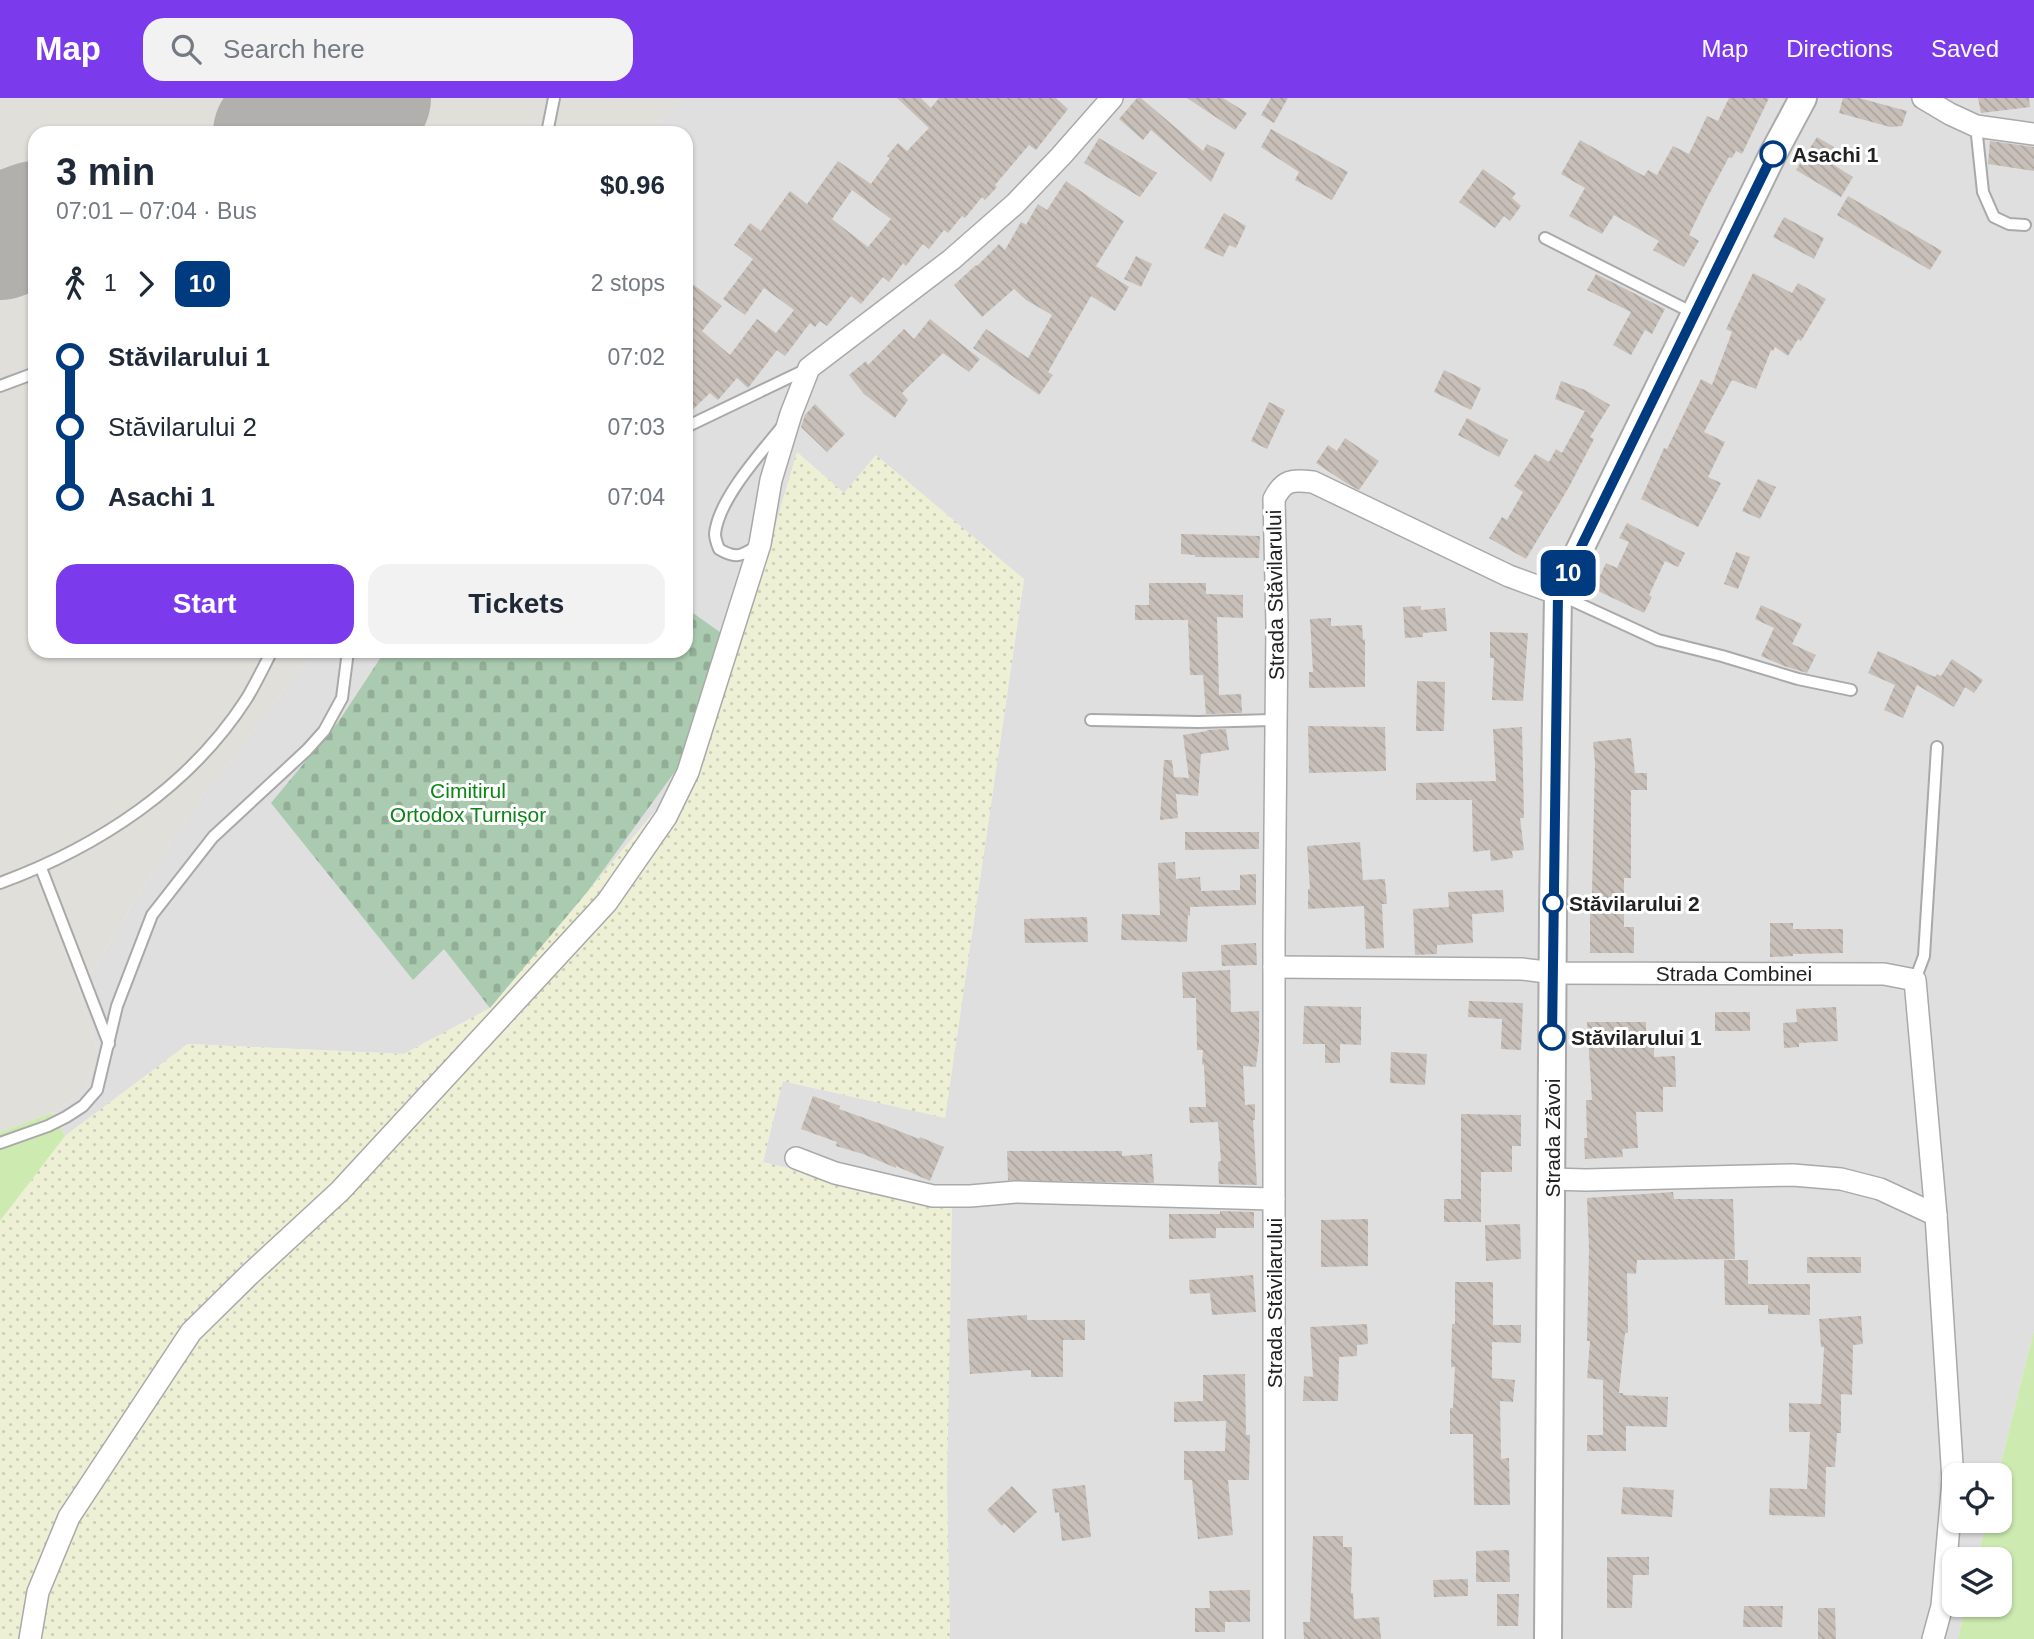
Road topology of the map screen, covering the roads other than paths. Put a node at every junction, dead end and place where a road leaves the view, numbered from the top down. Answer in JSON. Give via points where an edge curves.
{"nodes":[{"id":1,"x":554,"y":98,"type":"edge"},
{"id":2,"x":1112,"y":98,"type":"edge"},
{"id":3,"x":1803,"y":98,"type":"edge"},
{"id":4,"x":1923,"y":98,"type":"edge"},
{"id":5,"x":548,"y":126,"type":"edge"},
{"id":6,"x":1976,"y":126,"type":"junction"},
{"id":7,"x":2034,"y":134,"type":"edge"},
{"id":8,"x":2025,"y":225,"type":"dead end"},
{"id":9,"x":1545,"y":237,"type":"dead end"},
{"id":10,"x":1695,"y":314,"type":"junction"},
{"id":11,"x":809,"y":368,"type":"junction"},
{"id":12,"x":28,"y":376,"type":"edge"},
{"id":13,"x":0,"y":386,"type":"edge"},
{"id":14,"x":791,"y":414,"type":"junction"},
{"id":15,"x":693,"y":424,"type":"edge"},
{"id":16,"x":760,"y":544,"type":"junction"},
{"id":17,"x":1558,"y":594,"type":"junction"},
{"id":18,"x":268,"y":658,"type":"edge"},
{"id":19,"x":347,"y":658,"type":"edge"},
{"id":20,"x":1851,"y":690,"type":"dead end"},
{"id":21,"x":1091,"y":720,"type":"dead end"},
{"id":22,"x":1276,"y":720,"type":"junction"},
{"id":23,"x":1937,"y":747,"type":"dead end"},
{"id":24,"x":41,"y":868,"type":"junction"},
{"id":25,"x":0,"y":883,"type":"edge"},
{"id":26,"x":1274,"y":967,"type":"junction"},
{"id":27,"x":1553,"y":973,"type":"junction"},
{"id":28,"x":1915,"y":980,"type":"junction"},
{"id":29,"x":109,"y":1044,"type":"junction"},
{"id":30,"x":0,"y":1143,"type":"edge"},
{"id":31,"x":796,"y":1158,"type":"dead end"},
{"id":32,"x":1551,"y":1179,"type":"junction"},
{"id":33,"x":1274,"y":1199,"type":"junction"},
{"id":34,"x":1936,"y":1215,"type":"junction"},
{"id":35,"x":30,"y":1639,"type":"edge"},
{"id":36,"x":1273,"y":1639,"type":"edge"},
{"id":37,"x":1548,"y":1639,"type":"edge"},
{"id":38,"x":1933,"y":1639,"type":"edge"}],
"edges":[{"from":1,"to":5,"type":"lane"},
{"from":2,"to":11,"type":"street","via":[[1015,204],[951,260]]},
{"from":3,"to":10,"type":"street"},
{"from":4,"to":6,"type":"street"},
{"from":6,"to":7,"type":"street"},
{"from":6,"to":8,"type":"lane","via":[[1983,192],[1994,218]]},
{"from":9,"to":10,"type":"lane"},
{"from":10,"to":17,"type":"street"},
{"from":11,"to":14,"type":"street"},
{"from":11,"to":15,"type":"lane"},
{"from":12,"to":13,"type":"lane"},
{"from":14,"to":16,"type":"street","via":[[771,480]]},
{"from":14,"to":16,"type":"lane","via":[[722,510],[715,536],[719,549],[730,556],[742,555]]},
{"from":16,"to":35,"type":"street","via":[[688,772],[666,817],[607,902],[340,1191],[191,1332],[69,1517],[38,1592]]},
{"from":17,"to":20,"type":"lane","via":[[1658,640]]},
{"from":17,"to":22,"type":"street","name":"Strada Stăvilarului","via":[[1509,576],[1312,482],[1280,486],[1274,499]]},
{"from":17,"to":27,"type":"street","name":"Strada Zăvoi"},
{"from":18,"to":24,"type":"lane","via":[[247,698],[186,771],[145,807]]},
{"from":19,"to":29,"type":"lane","via":[[342,698],[324,731],[213,837],[152,915],[117,1006]]},
{"from":21,"to":22,"type":"lane"},
{"from":22,"to":26,"type":"street","name":"Strada Stăvilarului"},
{"from":23,"to":28,"type":"lane","via":[[1924,956]]},
{"from":24,"to":25,"type":"lane"},
{"from":24,"to":29,"type":"lane"},
{"from":26,"to":27,"type":"street"},
{"from":26,"to":33,"type":"street","name":"Strada Stăvilarului"},
{"from":27,"to":28,"type":"street","name":"Strada Combinei","via":[[1884,974]]},
{"from":27,"to":32,"type":"street","name":"Strada Zăvoi"},
{"from":28,"to":34,"type":"street"},
{"from":29,"to":30,"type":"lane","via":[[97,1090],[83,1106],[48,1126]]},
{"from":31,"to":33,"type":"street","via":[[835,1173],[933,1196],[1016,1192]]},
{"from":32,"to":34,"type":"street","via":[[1793,1175],[1841,1179],[1880,1189]]},
{"from":32,"to":37,"type":"street","name":"Strada Zăvoi"},
{"from":33,"to":36,"type":"street","name":"Strada Stăvilarului"},
{"from":34,"to":38,"type":"street","via":[[1952,1479],[1942,1606]]}]}
